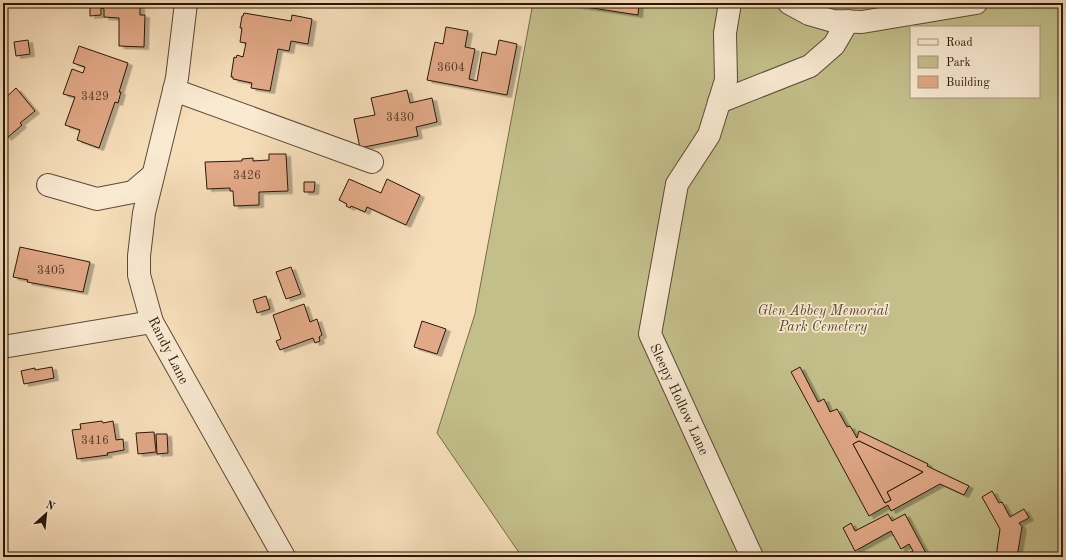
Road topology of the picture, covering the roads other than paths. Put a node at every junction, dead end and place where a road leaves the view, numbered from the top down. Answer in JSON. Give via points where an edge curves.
{"nodes":[{"id":1,"x":186,"y":3,"type":"edge"},
{"id":2,"x":730,"y":3,"type":"edge"},
{"id":3,"x":789,"y":3,"type":"edge"},
{"id":4,"x":976,"y":3,"type":"edge"},
{"id":5,"x":848,"y":21,"type":"junction"},
{"id":6,"x":174,"y":90,"type":"junction"},
{"id":7,"x":719,"y":102,"type":"junction"},
{"id":8,"x":372,"y":162,"type":"dead end"},
{"id":9,"x":153,"y":175,"type":"junction"},
{"id":10,"x":48,"y":185,"type":"dead end"},
{"id":11,"x":152,"y":322,"type":"junction"},
{"id":12,"x":3,"y":347,"type":"edge"},
{"id":13,"x":284,"y":557,"type":"edge"},
{"id":14,"x":752,"y":557,"type":"edge"}],
"edges":[{"from":1,"to":6,"type":"street","name":"Randy Lane"},
{"from":2,"to":7,"type":"street","name":"Sleepy Hollow Lane","via":[[725,33],[726,80]]},
{"from":3,"to":5,"type":"street","via":[[809,14],[833,21]]},
{"from":4,"to":5,"type":"street","via":[[862,22]]},
{"from":5,"to":7,"type":"street","via":[[834,45],[810,66]]},
{"from":6,"to":8,"type":"street"},
{"from":6,"to":9,"type":"street","name":"Randy Lane"},
{"from":7,"to":14,"type":"street","name":"Sleepy Hollow Lane","via":[[710,135],[677,184],[650,334]]},
{"from":9,"to":10,"type":"street","via":[[133,192],[96,199]]},
{"from":9,"to":11,"type":"street","name":"Randy Lane","via":[[144,213],[139,256],[139,275]]},
{"from":11,"to":12,"type":"street"},
{"from":11,"to":13,"type":"street","name":"Randy Lane"}]}
